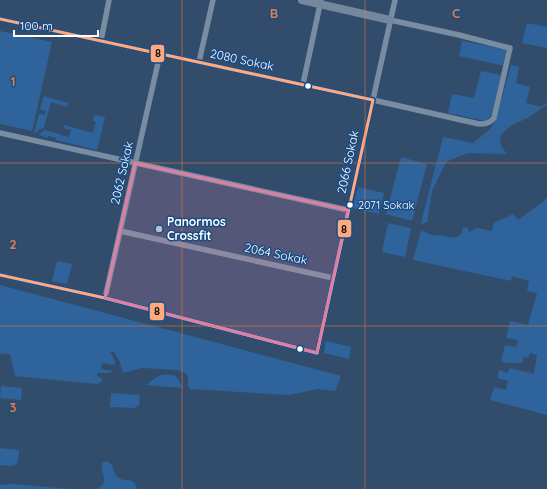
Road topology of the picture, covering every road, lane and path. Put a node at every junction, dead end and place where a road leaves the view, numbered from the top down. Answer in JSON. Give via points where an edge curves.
{"nodes":[{"id":1,"x":109,"y":0,"type":"edge"},
{"id":2,"x":213,"y":0,"type":"edge"},
{"id":3,"x":302,"y":0,"type":"edge"},
{"id":4,"x":395,"y":0,"type":"edge"},
{"id":5,"x":320,"y":2,"type":"edge"},
{"id":6,"x":0,"y":18,"type":"edge"},
{"id":7,"x":390,"y":20,"type":"junction"},
{"id":8,"x":100,"y":41,"type":"junction"},
{"id":9,"x":160,"y":54,"type":"junction"},
{"id":10,"x":199,"y":62,"type":"junction"},
{"id":11,"x":302,"y":84,"type":"junction"},
{"id":12,"x":373,"y":100,"type":"junction"},
{"id":13,"x":0,"y":133,"type":"edge"},
{"id":14,"x":135,"y":163,"type":"junction"},
{"id":15,"x":348,"y":210,"type":"junction"},
{"id":16,"x":120,"y":230,"type":"junction"},
{"id":17,"x":0,"y":274,"type":"edge"},
{"id":18,"x":334,"y":278,"type":"junction"},
{"id":19,"x":105,"y":298,"type":"junction"}],
"edges":[{"from":1,"to":8,"type":"street"},
{"from":2,"to":10,"type":"street"},
{"from":3,"to":5,"type":"street"},
{"from":4,"to":7,"type":"street","name":"2066 Sokak"},
{"from":5,"to":7,"type":"street"},
{"from":5,"to":11,"type":"street"},
{"from":6,"to":8,"type":"street","name":"2080 Sokak"},
{"from":7,"to":12,"type":"street","name":"2066 Sokak"},
{"from":7,"to":12,"type":"street","name":"2080 Sokak","via":[[510,48],[494,118],[485,124]]},
{"from":8,"to":9,"type":"street","name":"2080 Sokak"},
{"from":9,"to":10,"type":"street","name":"2080 Sokak"},
{"from":9,"to":14,"type":"street","name":"2062 Sokak"},
{"from":10,"to":11,"type":"street","name":"2080 Sokak"},
{"from":11,"to":12,"type":"street","name":"2080 Sokak"},
{"from":12,"to":15,"type":"street","name":"2066 Sokak"},
{"from":13,"to":14,"type":"street"},
{"from":14,"to":15,"type":"street"},
{"from":14,"to":16,"type":"street","name":"2062 Sokak"},
{"from":15,"to":18,"type":"street","name":"2066 Sokak"},
{"from":16,"to":18,"type":"street","name":"2064 Sokak"},
{"from":16,"to":19,"type":"street","name":"2062 Sokak"},
{"from":17,"to":19,"type":"street"},
{"from":18,"to":19,"type":"street","name":"2066 Sokak","via":[[318,353]]}]}
